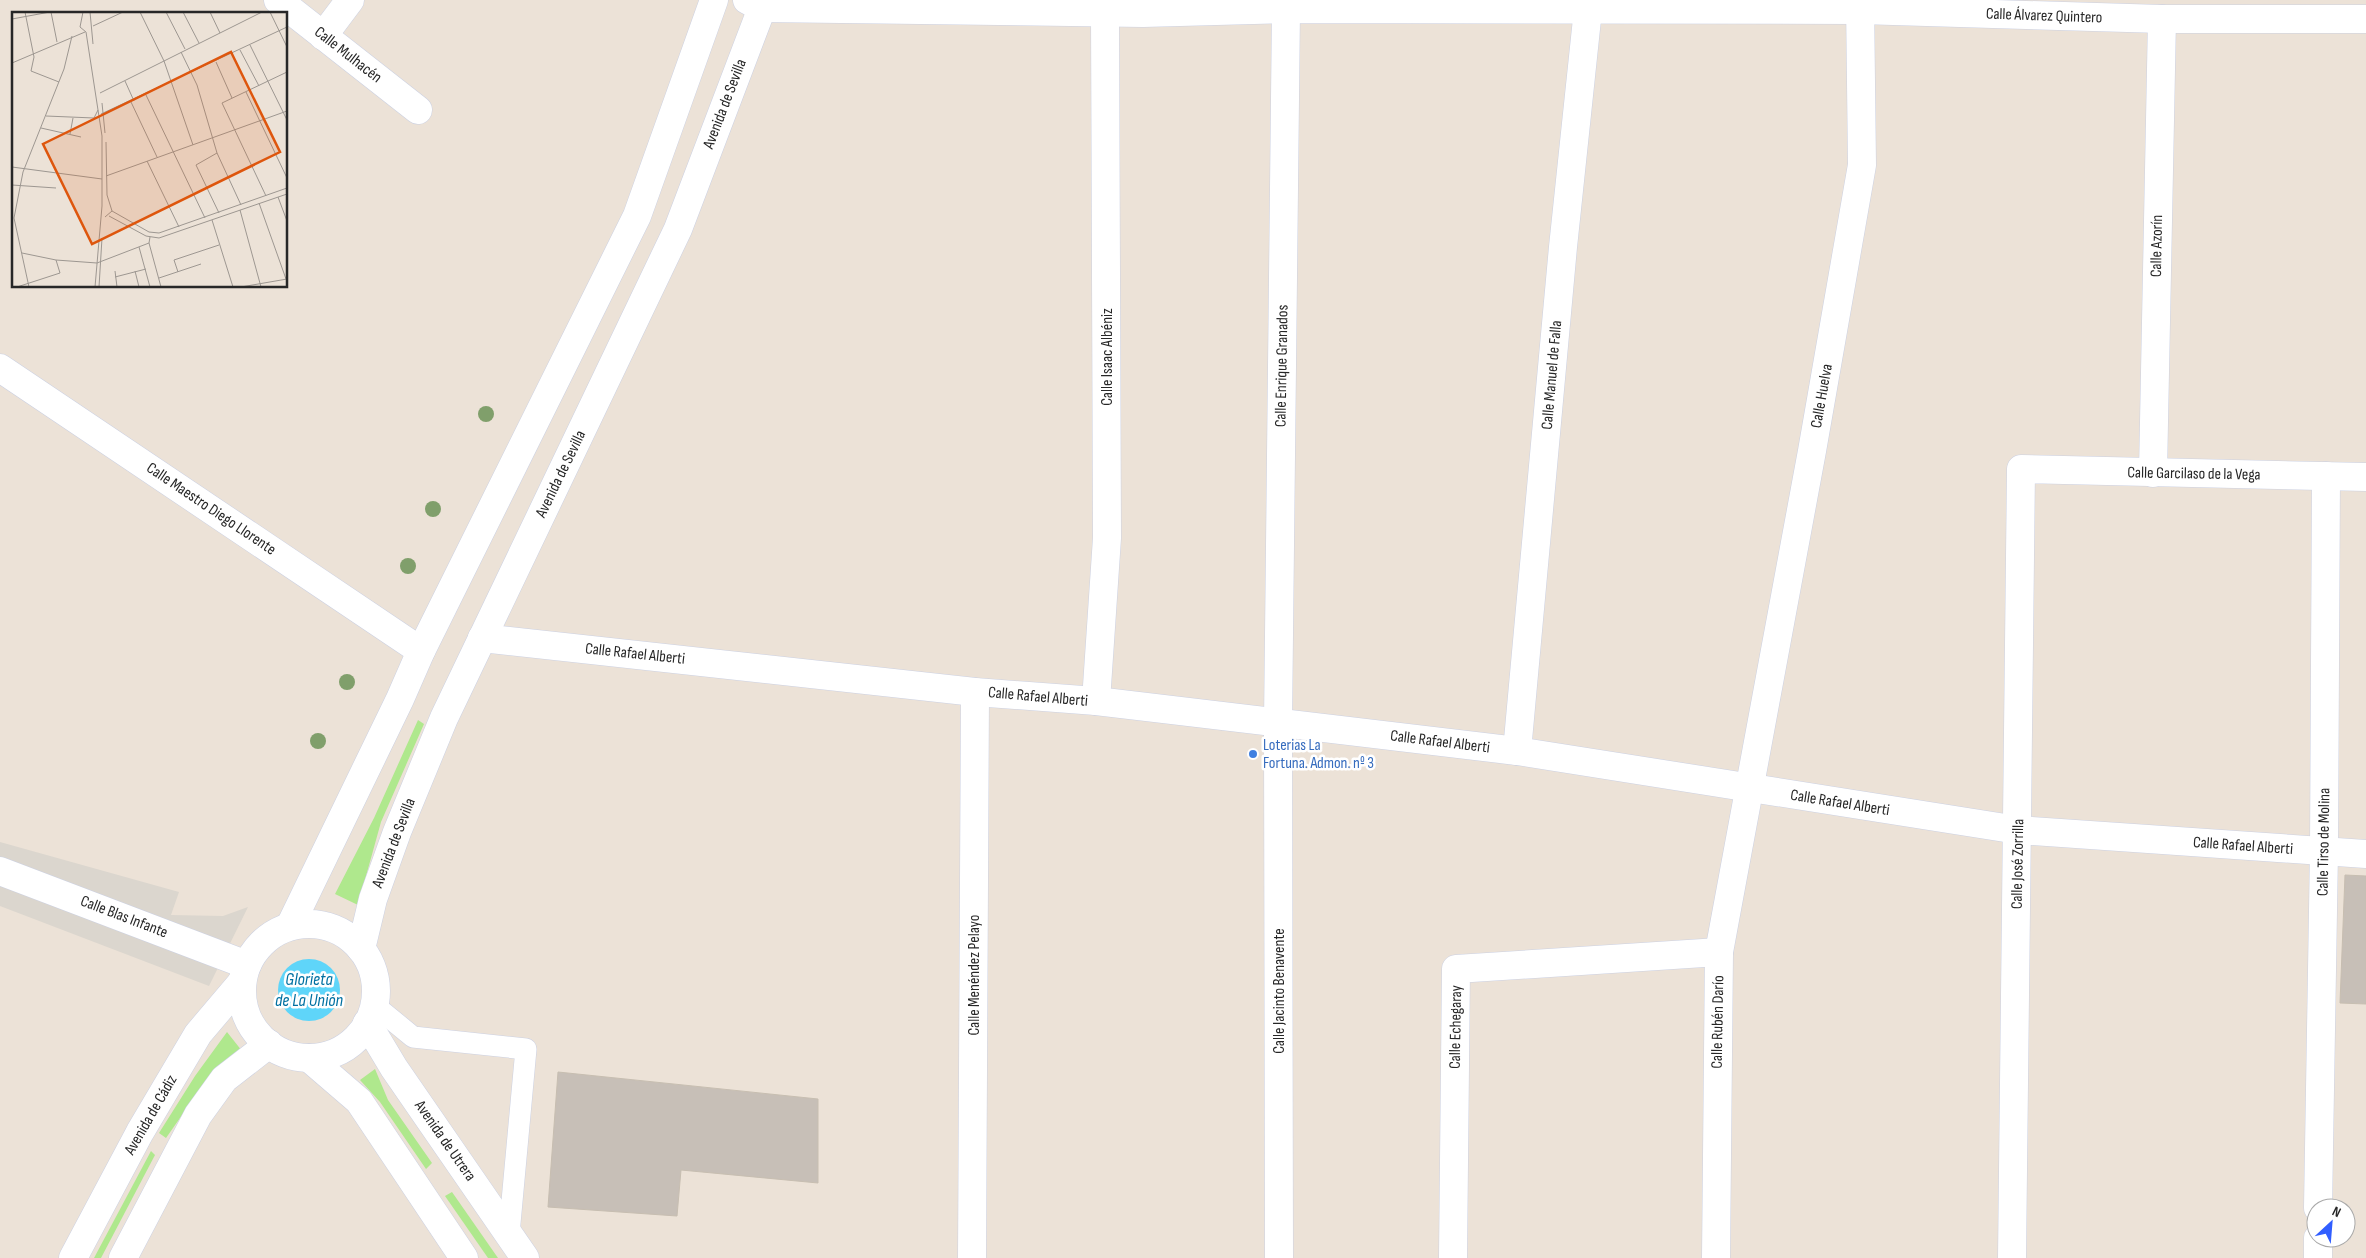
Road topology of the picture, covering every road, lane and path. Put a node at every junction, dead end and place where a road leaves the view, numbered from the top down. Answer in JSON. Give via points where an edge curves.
{"nodes":[{"id":1,"x":278,"y":0,"type":"edge"},
{"id":2,"x":350,"y":0,"type":"edge"},
{"id":3,"x":714,"y":0,"type":"edge"},
{"id":4,"x":758,"y":3,"type":"edge"},
{"id":5,"x":1589,"y":5,"type":"edge"},
{"id":6,"x":1860,"y":5,"type":"edge"},
{"id":7,"x":1143,"y":6,"type":"edge"},
{"id":8,"x":1286,"y":9,"type":"junction"},
{"id":9,"x":1105,"y":12,"type":"junction"},
{"id":10,"x":2366,"y":19,"type":"edge"},
{"id":11,"x":2162,"y":20,"type":"junction"},
{"id":12,"x":323,"y":36,"type":"junction"},
{"id":13,"x":418,"y":110,"type":"dead end"},
{"id":14,"x":0,"y":368,"type":"edge"},
{"id":15,"x":2021,"y":469,"type":"joint"},
{"id":16,"x":2152,"y":473,"type":"junction"},
{"id":17,"x":2326,"y":476,"type":"junction"},
{"id":18,"x":2366,"y":477,"type":"edge"},
{"id":19,"x":482,"y":638,"type":"junction"},
{"id":20,"x":421,"y":651,"type":"junction"},
{"id":21,"x":975,"y":692,"type":"junction"},
{"id":22,"x":1096,"y":702,"type":"junction"},
{"id":23,"x":1278,"y":724,"type":"junction"},
{"id":24,"x":1517,"y":751,"type":"junction"},
{"id":25,"x":1750,"y":789,"type":"junction"},
{"id":26,"x":2018,"y":830,"type":"junction"},
{"id":27,"x":2324,"y":851,"type":"junction"},
{"id":28,"x":2366,"y":854,"type":"edge"},
{"id":29,"x":0,"y":871,"type":"edge"},
{"id":30,"x":290,"y":926,"type":"junction"},
{"id":31,"x":361,"y":949,"type":"junction"},
{"id":32,"x":1719,"y":952,"type":"junction"},
{"id":33,"x":244,"y":973,"type":"junction"},
{"id":34,"x":371,"y":1014,"type":"junction"},
{"id":35,"x":269,"y":1044,"type":"junction"},
{"id":36,"x":309,"y":1058,"type":"junction"},
{"id":37,"x":2318,"y":1198,"type":"edge"},
{"id":38,"x":508,"y":1234,"type":"junction"},
{"id":39,"x":73,"y":1258,"type":"edge"},
{"id":40,"x":123,"y":1258,"type":"edge"},
{"id":41,"x":464,"y":1258,"type":"edge"},
{"id":42,"x":524,"y":1258,"type":"edge"},
{"id":43,"x":972,"y":1258,"type":"edge"},
{"id":44,"x":1279,"y":1258,"type":"edge"},
{"id":45,"x":1453,"y":1258,"type":"edge"},
{"id":46,"x":1716,"y":1258,"type":"edge"},
{"id":47,"x":2012,"y":1258,"type":"edge"}],
"edges":[{"from":1,"to":12,"type":"street","name":"Calle Mulhacén"},
{"from":2,"to":12,"type":"street"},
{"from":3,"to":20,"type":"street","via":[[637,216]]},
{"from":4,"to":9,"type":"street","name":"Calle Álvarez Quintero"},
{"from":4,"to":19,"type":"street","name":"Avenida de Sevilla","via":[[678,229]]},
{"from":5,"to":6,"type":"street","name":"Calle Álvarez Quintero"},
{"from":5,"to":8,"type":"street","name":"Calle Álvarez Quintero"},
{"from":5,"to":24,"type":"street","name":"Calle Manuel de Falla","via":[[1563,247]]},
{"from":6,"to":11,"type":"street","name":"Calle Álvarez Quintero"},
{"from":6,"to":25,"type":"street","name":"Calle Huelva","via":[[1862,165]]},
{"from":7,"to":8,"type":"street","name":"Calle Álvarez Quintero"},
{"from":7,"to":9,"type":"street","name":"Calle Álvarez Quintero"},
{"from":8,"to":23,"type":"street","name":"Calle Enrique Granados"},
{"from":9,"to":22,"type":"street","name":"Calle Isaac Albéniz","via":[[1108,538]]},
{"from":10,"to":11,"type":"street","name":"Calle Álvarez Quintero"},
{"from":11,"to":16,"type":"street","name":"Calle Azorín"},
{"from":12,"to":13,"type":"street","name":"Calle Mulhacén"},
{"from":14,"to":20,"type":"street","name":"Calle Maestro Diego Llorente"},
{"from":15,"to":16,"type":"street","name":"Calle Garcilaso de la Vega"},
{"from":15,"to":26,"type":"street","name":"Calle José Zorrilla"},
{"from":16,"to":17,"type":"street","name":"Calle Garcilaso de la Vega"},
{"from":17,"to":18,"type":"street","name":"Calle Garcilaso de la Vega"},
{"from":17,"to":27,"type":"street","name":"Calle Tirso de Molina"},
{"from":19,"to":21,"type":"street","name":"Calle Rafael Alberti"},
{"from":19,"to":31,"type":"street","name":"Avenida de Sevilla","via":[[444,718],[397,832],[373,900]]},
{"from":20,"to":30,"type":"street"},
{"from":21,"to":22,"type":"street","name":"Calle Rafael Alberti"},
{"from":21,"to":43,"type":"street","name":"Calle Menéndez Pelayo"},
{"from":22,"to":23,"type":"street","name":"Calle Rafael Alberti"},
{"from":23,"to":24,"type":"street","name":"Calle Rafael Alberti"},
{"from":23,"to":44,"type":"street","name":"Calle Jacinto Benavente"},
{"from":24,"to":25,"type":"street","name":"Calle Rafael Alberti"},
{"from":25,"to":26,"type":"street","name":"Calle Rafael Alberti"},
{"from":25,"to":32,"type":"street","name":"Calle Rubén Darío"},
{"from":26,"to":27,"type":"street","name":"Calle Rafael Alberti"},
{"from":26,"to":47,"type":"street","name":"Calle José Zorrilla"},
{"from":27,"to":28,"type":"street","name":"Calle Rafael Alberti"},
{"from":27,"to":37,"type":"street","name":"Calle Tirso de Molina"},
{"from":29,"to":33,"type":"street","name":"Calle Blas Infante"},
{"from":30,"to":31,"type":"street","via":[[310,923],[329,926],[347,935]]},
{"from":30,"to":33,"type":"street","via":[[264,940],[251,955]]},
{"from":31,"to":34,"type":"street","via":[[376,985]]},
{"from":32,"to":45,"type":"street","name":"Calle Echegaray","via":[[1456,969]]},
{"from":32,"to":46,"type":"street","name":"Calle Rubén Darío"},
{"from":33,"to":35,"type":"street","via":[[242,999],[246,1017]]},
{"from":33,"to":39,"type":"street","name":"Avenida de Cádiz","via":[[198,1034],[140,1132]]},
{"from":34,"to":36,"type":"street","via":[[357,1038],[343,1048],[326,1056]]},
{"from":34,"to":38,"type":"street","name":"Avenida de Utrera","via":[[394,1068]]},
{"from":34,"to":38,"type":"lane","via":[[413,1037],[526,1048]]},
{"from":35,"to":36,"type":"street","via":[[288,1054]]},
{"from":35,"to":40,"type":"street","via":[[224,1079],[198,1115]]},
{"from":36,"to":41,"type":"street","via":[[359,1101]]},
{"from":38,"to":42,"type":"street","name":"Avenida de Utrera"}]}
